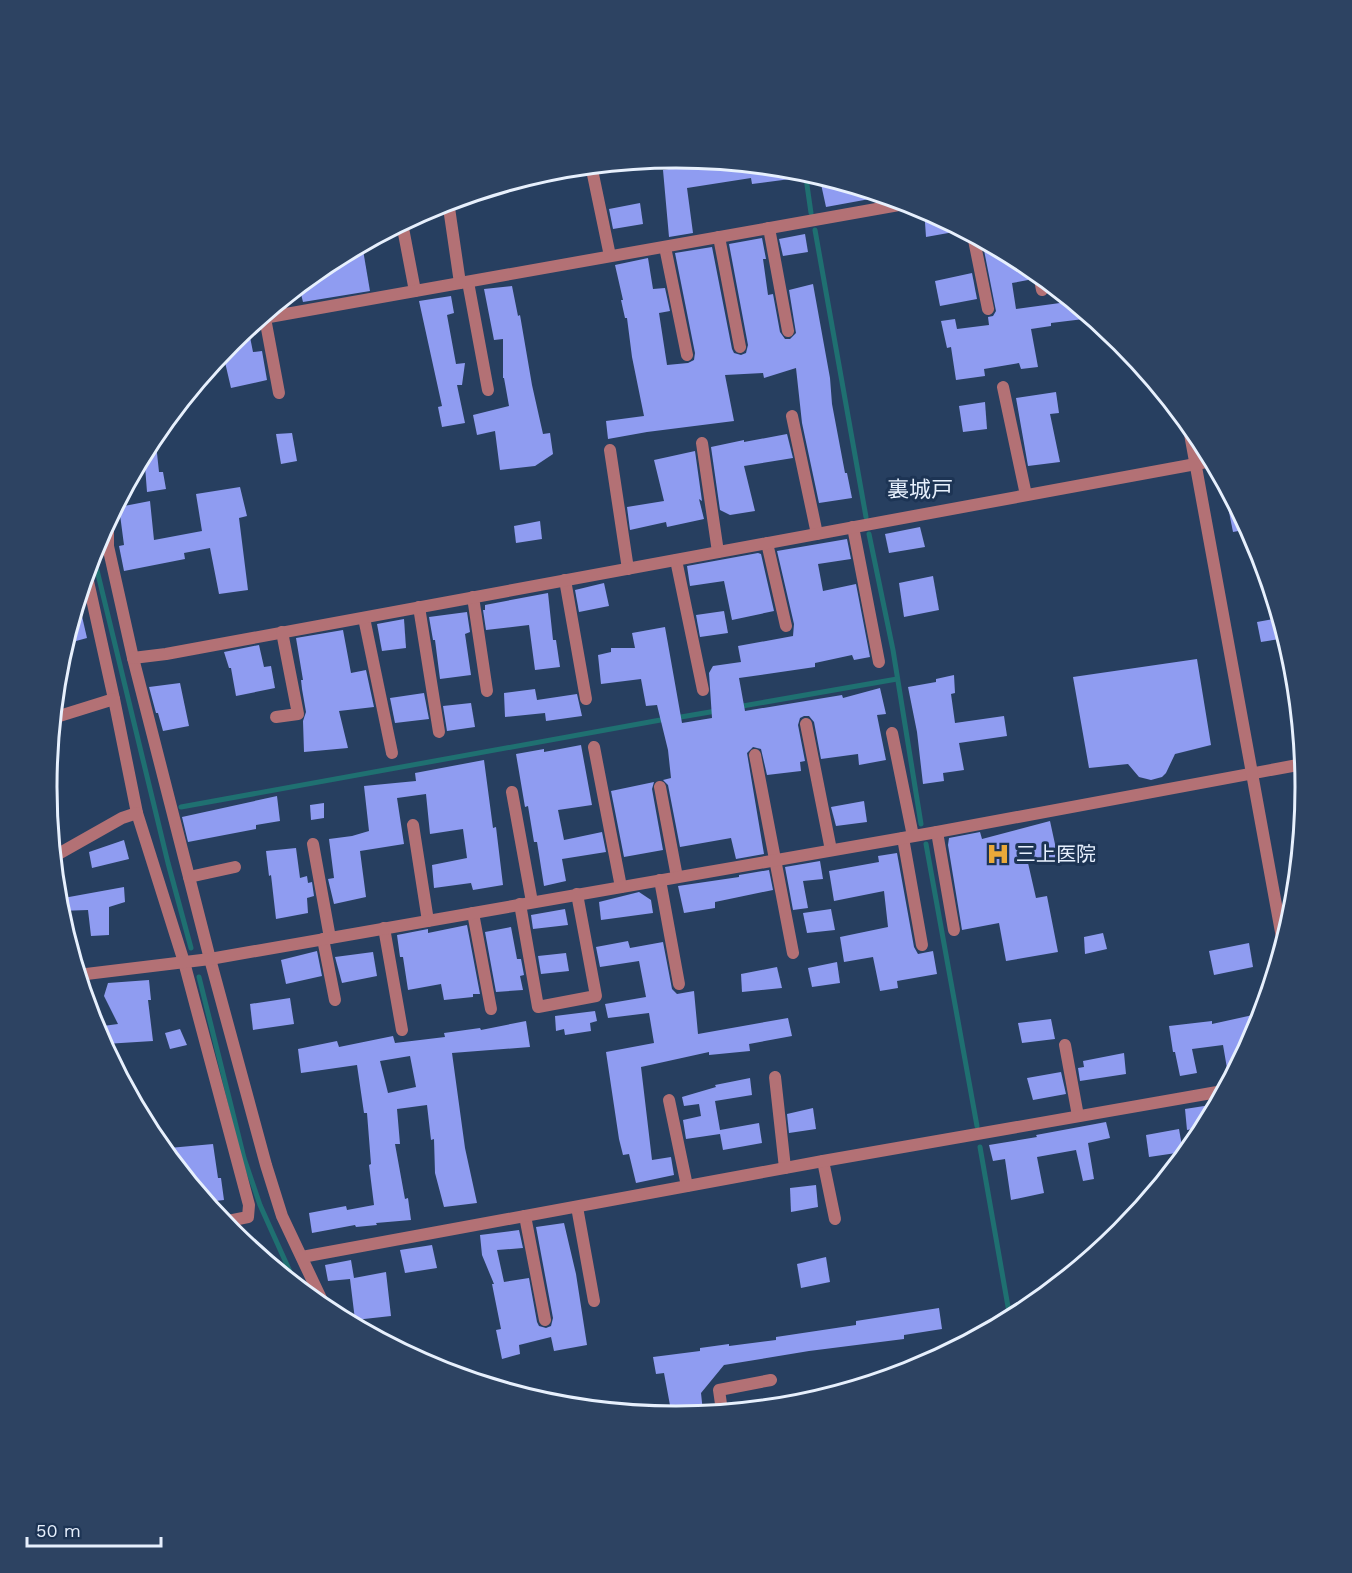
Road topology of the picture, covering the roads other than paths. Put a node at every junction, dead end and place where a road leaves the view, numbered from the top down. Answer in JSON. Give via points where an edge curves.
{"nodes":[{"id":1,"x":593,"y":173,"type":"edge"},
{"id":2,"x":891,"y":206,"type":"edge"},
{"id":3,"x":450,"y":211,"type":"edge"},
{"id":4,"x":769,"y":228,"type":"junction"},
{"id":5,"x":403,"y":230,"type":"edge"},
{"id":6,"x":719,"y":237,"type":"junction"},
{"id":7,"x":975,"y":244,"type":"edge"},
{"id":8,"x":665,"y":247,"type":"junction"},
{"id":9,"x":610,"y":256,"type":"junction"},
{"id":10,"x":464,"y":282,"type":"junction"},
{"id":11,"x":1041,"y":287,"type":"edge"},
{"id":12,"x":1042,"y":290,"type":"dead end"},
{"id":13,"x":415,"y":291,"type":"junction"},
{"id":14,"x":988,"y":309,"type":"dead end"},
{"id":15,"x":274,"y":316,"type":"edge"},
{"id":16,"x":264,"y":325,"type":"edge"},
{"id":17,"x":788,"y":330,"type":"dead end"},
{"id":18,"x":740,"y":347,"type":"dead end"},
{"id":19,"x":687,"y":355,"type":"dead end"},
{"id":20,"x":1003,"y":387,"type":"dead end"},
{"id":21,"x":488,"y":390,"type":"dead end"},
{"id":22,"x":279,"y":393,"type":"dead end"},
{"id":23,"x":792,"y":416,"type":"dead end"},
{"id":24,"x":702,"y":443,"type":"dead end"},
{"id":25,"x":1192,"y":444,"type":"edge"},
{"id":26,"x":610,"y":450,"type":"dead end"},
{"id":27,"x":1203,"y":463,"type":"edge"},
{"id":28,"x":1195,"y":464,"type":"junction"},
{"id":29,"x":1026,"y":495,"type":"junction"},
{"id":30,"x":853,"y":527,"type":"junction"},
{"id":31,"x":817,"y":534,"type":"junction"},
{"id":32,"x":108,"y":541,"type":"edge"},
{"id":33,"x":767,"y":543,"type":"junction"},
{"id":34,"x":718,"y":552,"type":"junction"},
{"id":35,"x":676,"y":560,"type":"junction"},
{"id":36,"x":628,"y":569,"type":"junction"},
{"id":37,"x":565,"y":580,"type":"junction"},
{"id":38,"x":90,"y":589,"type":"edge"},
{"id":39,"x":473,"y":597,"type":"junction"},
{"id":40,"x":419,"y":607,"type":"junction"},
{"id":41,"x":364,"y":618,"type":"junction"},
{"id":42,"x":786,"y":626,"type":"dead end"},
{"id":43,"x":282,"y":632,"type":"junction"},
{"id":44,"x":133,"y":658,"type":"junction"},
{"id":45,"x":879,"y":662,"type":"dead end"},
{"id":46,"x":703,"y":690,"type":"dead end"},
{"id":47,"x":487,"y":691,"type":"dead end"},
{"id":48,"x":114,"y":699,"type":"junction"},
{"id":49,"x":586,"y":699,"type":"dead end"},
{"id":50,"x":61,"y":715,"type":"edge"},
{"id":51,"x":276,"y":717,"type":"dead end"},
{"id":52,"x":806,"y":724,"type":"dead end"},
{"id":53,"x":439,"y":732,"type":"dead end"},
{"id":54,"x":892,"y":733,"type":"dead end"},
{"id":55,"x":594,"y":747,"type":"dead end"},
{"id":56,"x":392,"y":753,"type":"dead end"},
{"id":57,"x":755,"y":755,"type":"dead end"},
{"id":58,"x":1294,"y":765,"type":"edge"},
{"id":59,"x":1251,"y":773,"type":"junction"},
{"id":60,"x":660,"y":787,"type":"dead end"},
{"id":61,"x":512,"y":792,"type":"dead end"},
{"id":62,"x":137,"y":813,"type":"junction"},
{"id":63,"x":413,"y":825,"type":"dead end"},
{"id":64,"x":937,"y":832,"type":"junction"},
{"id":65,"x":908,"y":837,"type":"junction"},
{"id":66,"x":313,"y":844,"type":"dead end"},
{"id":67,"x":831,"y":850,"type":"junction"},
{"id":68,"x":61,"y":853,"type":"edge"},
{"id":69,"x":776,"y":860,"type":"junction"},
{"id":70,"x":234,"y":867,"type":"dead end"},
{"id":71,"x":189,"y":877,"type":"junction"},
{"id":72,"x":677,"y":877,"type":"junction"},
{"id":73,"x":660,"y":880,"type":"junction"},
{"id":74,"x":621,"y":887,"type":"junction"},
{"id":75,"x":577,"y":894,"type":"junction"},
{"id":76,"x":526,"y":903,"type":"junction"},
{"id":77,"x":473,"y":913,"type":"junction"},
{"id":78,"x":428,"y":921,"type":"junction"},
{"id":79,"x":1279,"y":923,"type":"edge"},
{"id":80,"x":384,"y":928,"type":"junction"},
{"id":81,"x":954,"y":930,"type":"dead end"},
{"id":82,"x":326,"y":938,"type":"junction"},
{"id":83,"x":922,"y":945,"type":"dead end"},
{"id":84,"x":793,"y":953,"type":"dead end"},
{"id":85,"x":210,"y":959,"type":"junction"},
{"id":86,"x":184,"y":962,"type":"junction"},
{"id":87,"x":87,"y":974,"type":"edge"},
{"id":88,"x":679,"y":984,"type":"dead end"},
{"id":89,"x":335,"y":999,"type":"dead end"},
{"id":90,"x":491,"y":1010,"type":"dead end"},
{"id":91,"x":402,"y":1030,"type":"dead end"},
{"id":92,"x":1065,"y":1045,"type":"dead end"},
{"id":93,"x":775,"y":1077,"type":"dead end"},
{"id":94,"x":1214,"y":1093,"type":"edge"},
{"id":95,"x":669,"y":1101,"type":"dead end"},
{"id":96,"x":1078,"y":1116,"type":"junction"},
{"id":97,"x":823,"y":1161,"type":"junction"},
{"id":98,"x":785,"y":1168,"type":"junction"},
{"id":99,"x":687,"y":1186,"type":"junction"},
{"id":100,"x":577,"y":1207,"type":"junction"},
{"id":101,"x":525,"y":1216,"type":"junction"},
{"id":102,"x":835,"y":1219,"type":"dead end"},
{"id":103,"x":234,"y":1220,"type":"edge"},
{"id":104,"x":302,"y":1257,"type":"junction"},
{"id":105,"x":318,"y":1291,"type":"edge"},
{"id":106,"x":594,"y":1301,"type":"dead end"},
{"id":107,"x":545,"y":1320,"type":"dead end"},
{"id":108,"x":771,"y":1380,"type":"dead end"},
{"id":109,"x":721,"y":1404,"type":"edge"}],
"edges":[{"from":1,"to":9,"type":"street"},
{"from":2,"to":4,"type":"street"},
{"from":3,"to":10,"type":"street"},
{"from":4,"to":6,"type":"street"},
{"from":4,"to":17,"type":"street"},
{"from":5,"to":13,"type":"street"},
{"from":6,"to":8,"type":"street"},
{"from":6,"to":18,"type":"street"},
{"from":7,"to":14,"type":"street"},
{"from":8,"to":9,"type":"street"},
{"from":8,"to":19,"type":"street"},
{"from":9,"to":10,"type":"street"},
{"from":10,"to":13,"type":"street"},
{"from":10,"to":21,"type":"street"},
{"from":11,"to":12,"type":"street"},
{"from":13,"to":15,"type":"street"},
{"from":16,"to":22,"type":"street"},
{"from":20,"to":29,"type":"street"},
{"from":23,"to":31,"type":"street"},
{"from":24,"to":34,"type":"street"},
{"from":25,"to":28,"type":"street"},
{"from":26,"to":36,"type":"street"},
{"from":27,"to":28,"type":"street"},
{"from":28,"to":29,"type":"street"},
{"from":28,"to":59,"type":"street"},
{"from":29,"to":30,"type":"street"},
{"from":30,"to":31,"type":"street"},
{"from":30,"to":45,"type":"street"},
{"from":31,"to":33,"type":"street"},
{"from":32,"to":44,"type":"street"},
{"from":33,"to":34,"type":"street"},
{"from":33,"to":42,"type":"street"},
{"from":34,"to":35,"type":"street"},
{"from":35,"to":36,"type":"street"},
{"from":35,"to":46,"type":"street"},
{"from":36,"to":37,"type":"street"},
{"from":37,"to":39,"type":"street"},
{"from":37,"to":49,"type":"street"},
{"from":38,"to":48,"type":"street"},
{"from":39,"to":40,"type":"street"},
{"from":39,"to":47,"type":"street"},
{"from":40,"to":41,"type":"street"},
{"from":40,"to":53,"type":"street"},
{"from":41,"to":43,"type":"street"},
{"from":41,"to":56,"type":"street"},
{"from":43,"to":44,"type":"street"},
{"from":43,"to":51,"type":"street","via":[[297,714]]},
{"from":44,"to":71,"type":"street"},
{"from":48,"to":50,"type":"street"},
{"from":48,"to":62,"type":"street"},
{"from":52,"to":67,"type":"street"},
{"from":54,"to":65,"type":"street"},
{"from":55,"to":74,"type":"street"},
{"from":57,"to":69,"type":"street"},
{"from":58,"to":59,"type":"street"},
{"from":59,"to":64,"type":"street"},
{"from":59,"to":79,"type":"street"},
{"from":60,"to":72,"type":"street"},
{"from":61,"to":76,"type":"street"},
{"from":62,"to":68,"type":"street"},
{"from":62,"to":86,"type":"street"},
{"from":63,"to":78,"type":"street"},
{"from":64,"to":65,"type":"street"},
{"from":64,"to":81,"type":"street"},
{"from":65,"to":67,"type":"street"},
{"from":65,"to":83,"type":"street"},
{"from":66,"to":82,"type":"street"},
{"from":67,"to":69,"type":"street"},
{"from":69,"to":72,"type":"street"},
{"from":69,"to":84,"type":"street"},
{"from":70,"to":71,"type":"street"},
{"from":71,"to":85,"type":"street"},
{"from":72,"to":73,"type":"street"},
{"from":73,"to":74,"type":"street"},
{"from":73,"to":88,"type":"street"},
{"from":74,"to":75,"type":"street"},
{"from":75,"to":76,"type":"street"},
{"from":75,"to":76,"type":"street","via":[[596,996],[538,1007]]},
{"from":76,"to":77,"type":"street"},
{"from":77,"to":78,"type":"street"},
{"from":77,"to":90,"type":"street"},
{"from":78,"to":80,"type":"street"},
{"from":80,"to":82,"type":"street"},
{"from":80,"to":91,"type":"street"},
{"from":82,"to":85,"type":"street"},
{"from":82,"to":89,"type":"street"},
{"from":85,"to":86,"type":"street"},
{"from":85,"to":104,"type":"street","via":[[266,1165],[282,1216]]},
{"from":86,"to":87,"type":"street"},
{"from":86,"to":103,"type":"street","via":[[249,1205],[248,1217]]},
{"from":92,"to":96,"type":"street"},
{"from":93,"to":98,"type":"street"},
{"from":94,"to":96,"type":"street"},
{"from":95,"to":99,"type":"street"},
{"from":96,"to":97,"type":"street"},
{"from":97,"to":98,"type":"street"},
{"from":97,"to":102,"type":"street"},
{"from":98,"to":99,"type":"street"},
{"from":99,"to":100,"type":"street"},
{"from":100,"to":101,"type":"street"},
{"from":100,"to":106,"type":"street"},
{"from":101,"to":104,"type":"street"},
{"from":101,"to":107,"type":"street"},
{"from":104,"to":105,"type":"street"},
{"from":108,"to":109,"type":"street","via":[[719,1390]]}]}
